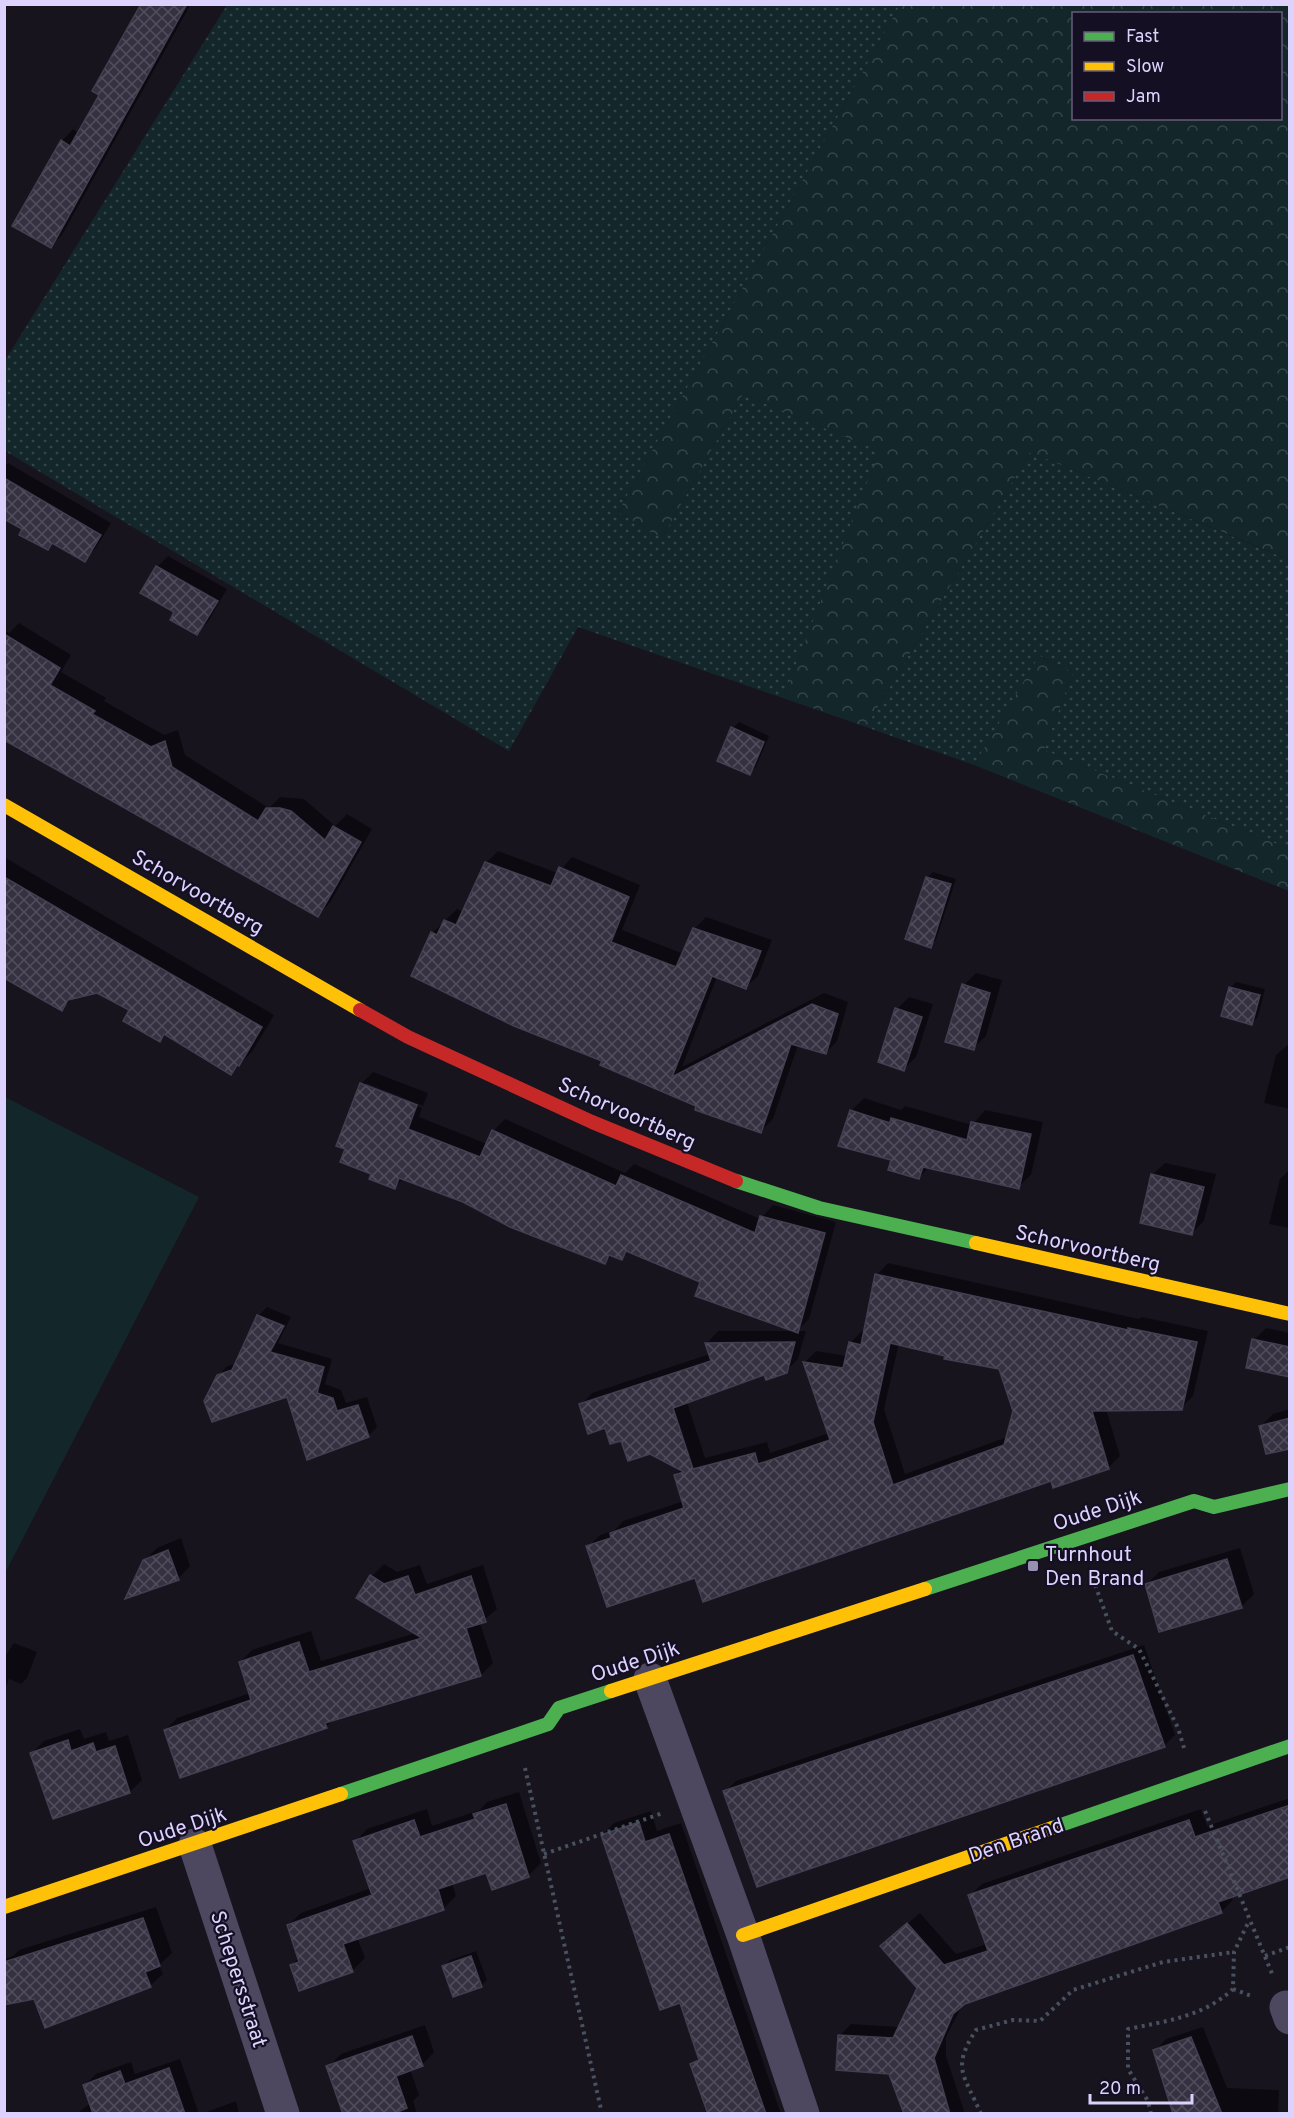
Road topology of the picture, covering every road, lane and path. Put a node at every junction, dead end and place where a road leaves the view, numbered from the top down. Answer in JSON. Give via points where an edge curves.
{"nodes":[{"id":1,"x":4,"y":805,"type":"edge"},
{"id":2,"x":1290,"y":1314,"type":"edge"},
{"id":3,"x":1290,"y":1489,"type":"edge"},
{"id":4,"x":1083,"y":1536,"type":"junction"},
{"id":5,"x":650,"y":1679,"type":"junction"},
{"id":6,"x":518,"y":1735,"type":"junction"},
{"id":7,"x":1290,"y":1746,"type":"edge"},
{"id":8,"x":1190,"y":1779,"type":"junction"},
{"id":9,"x":694,"y":1803,"type":"junction"},
{"id":10,"x":195,"y":1845,"type":"junction"},
{"id":11,"x":544,"y":1854,"type":"junction"},
{"id":12,"x":4,"y":1906,"type":"edge"},
{"id":13,"x":1250,"y":1920,"type":"junction"},
{"id":14,"x":743,"y":1935,"type":"junction"},
{"id":15,"x":1290,"y":1947,"type":"edge"},
{"id":16,"x":1233,"y":1952,"type":"junction"},
{"id":17,"x":1265,"y":1956,"type":"junction"},
{"id":18,"x":1288,"y":2013,"type":"edge"},
{"id":19,"x":283,"y":2114,"type":"edge"},
{"id":20,"x":602,"y":2114,"type":"edge"},
{"id":21,"x":803,"y":2114,"type":"edge"},
{"id":22,"x":981,"y":2114,"type":"edge"},
{"id":23,"x":1151,"y":2114,"type":"edge"}],
"edges":[{"from":1,"to":2,"type":"street","name":"Schorvoortberg","via":[[408,1037],[720,1176],[819,1208]]},
{"from":3,"to":4,"type":"street","name":"Oude Dijk","via":[[1214,1507],[1194,1501]]},
{"from":4,"to":5,"type":"street","name":"Oude Dijk"},
{"from":4,"to":8,"type":"path","via":[[1088,1565],[1112,1631],[1139,1649],[1178,1728]]},
{"from":5,"to":6,"type":"street","name":"Oude Dijk","via":[[559,1708],[548,1724]]},
{"from":5,"to":9,"type":"street"},
{"from":6,"to":10,"type":"street","name":"Oude Dijk"},
{"from":6,"to":11,"type":"path"},
{"from":7,"to":8,"type":"street","name":"Den Brand"},
{"from":8,"to":13,"type":"path"},
{"from":8,"to":14,"type":"street","name":"Den Brand"},
{"from":9,"to":11,"type":"path"},
{"from":9,"to":14,"type":"street"},
{"from":10,"to":12,"type":"street","name":"Oude Dijk"},
{"from":10,"to":19,"type":"street","name":"Schepersstraat"},
{"from":11,"to":20,"type":"path"},
{"from":13,"to":16,"type":"path"},
{"from":13,"to":17,"type":"path"},
{"from":14,"to":21,"type":"street"},
{"from":15,"to":17,"type":"path"},
{"from":16,"to":22,"type":"path","via":[[1163,1962],[1073,1990],[1040,2021],[1013,2020],[976,2030],[962,2052],[961,2064]]},
{"from":16,"to":23,"type":"path","via":[[1233,1989],[1217,2004],[1193,2015],[1128,2029],[1128,2069],[1148,2101]]},
{"from":17,"to":18,"type":"path"}]}
